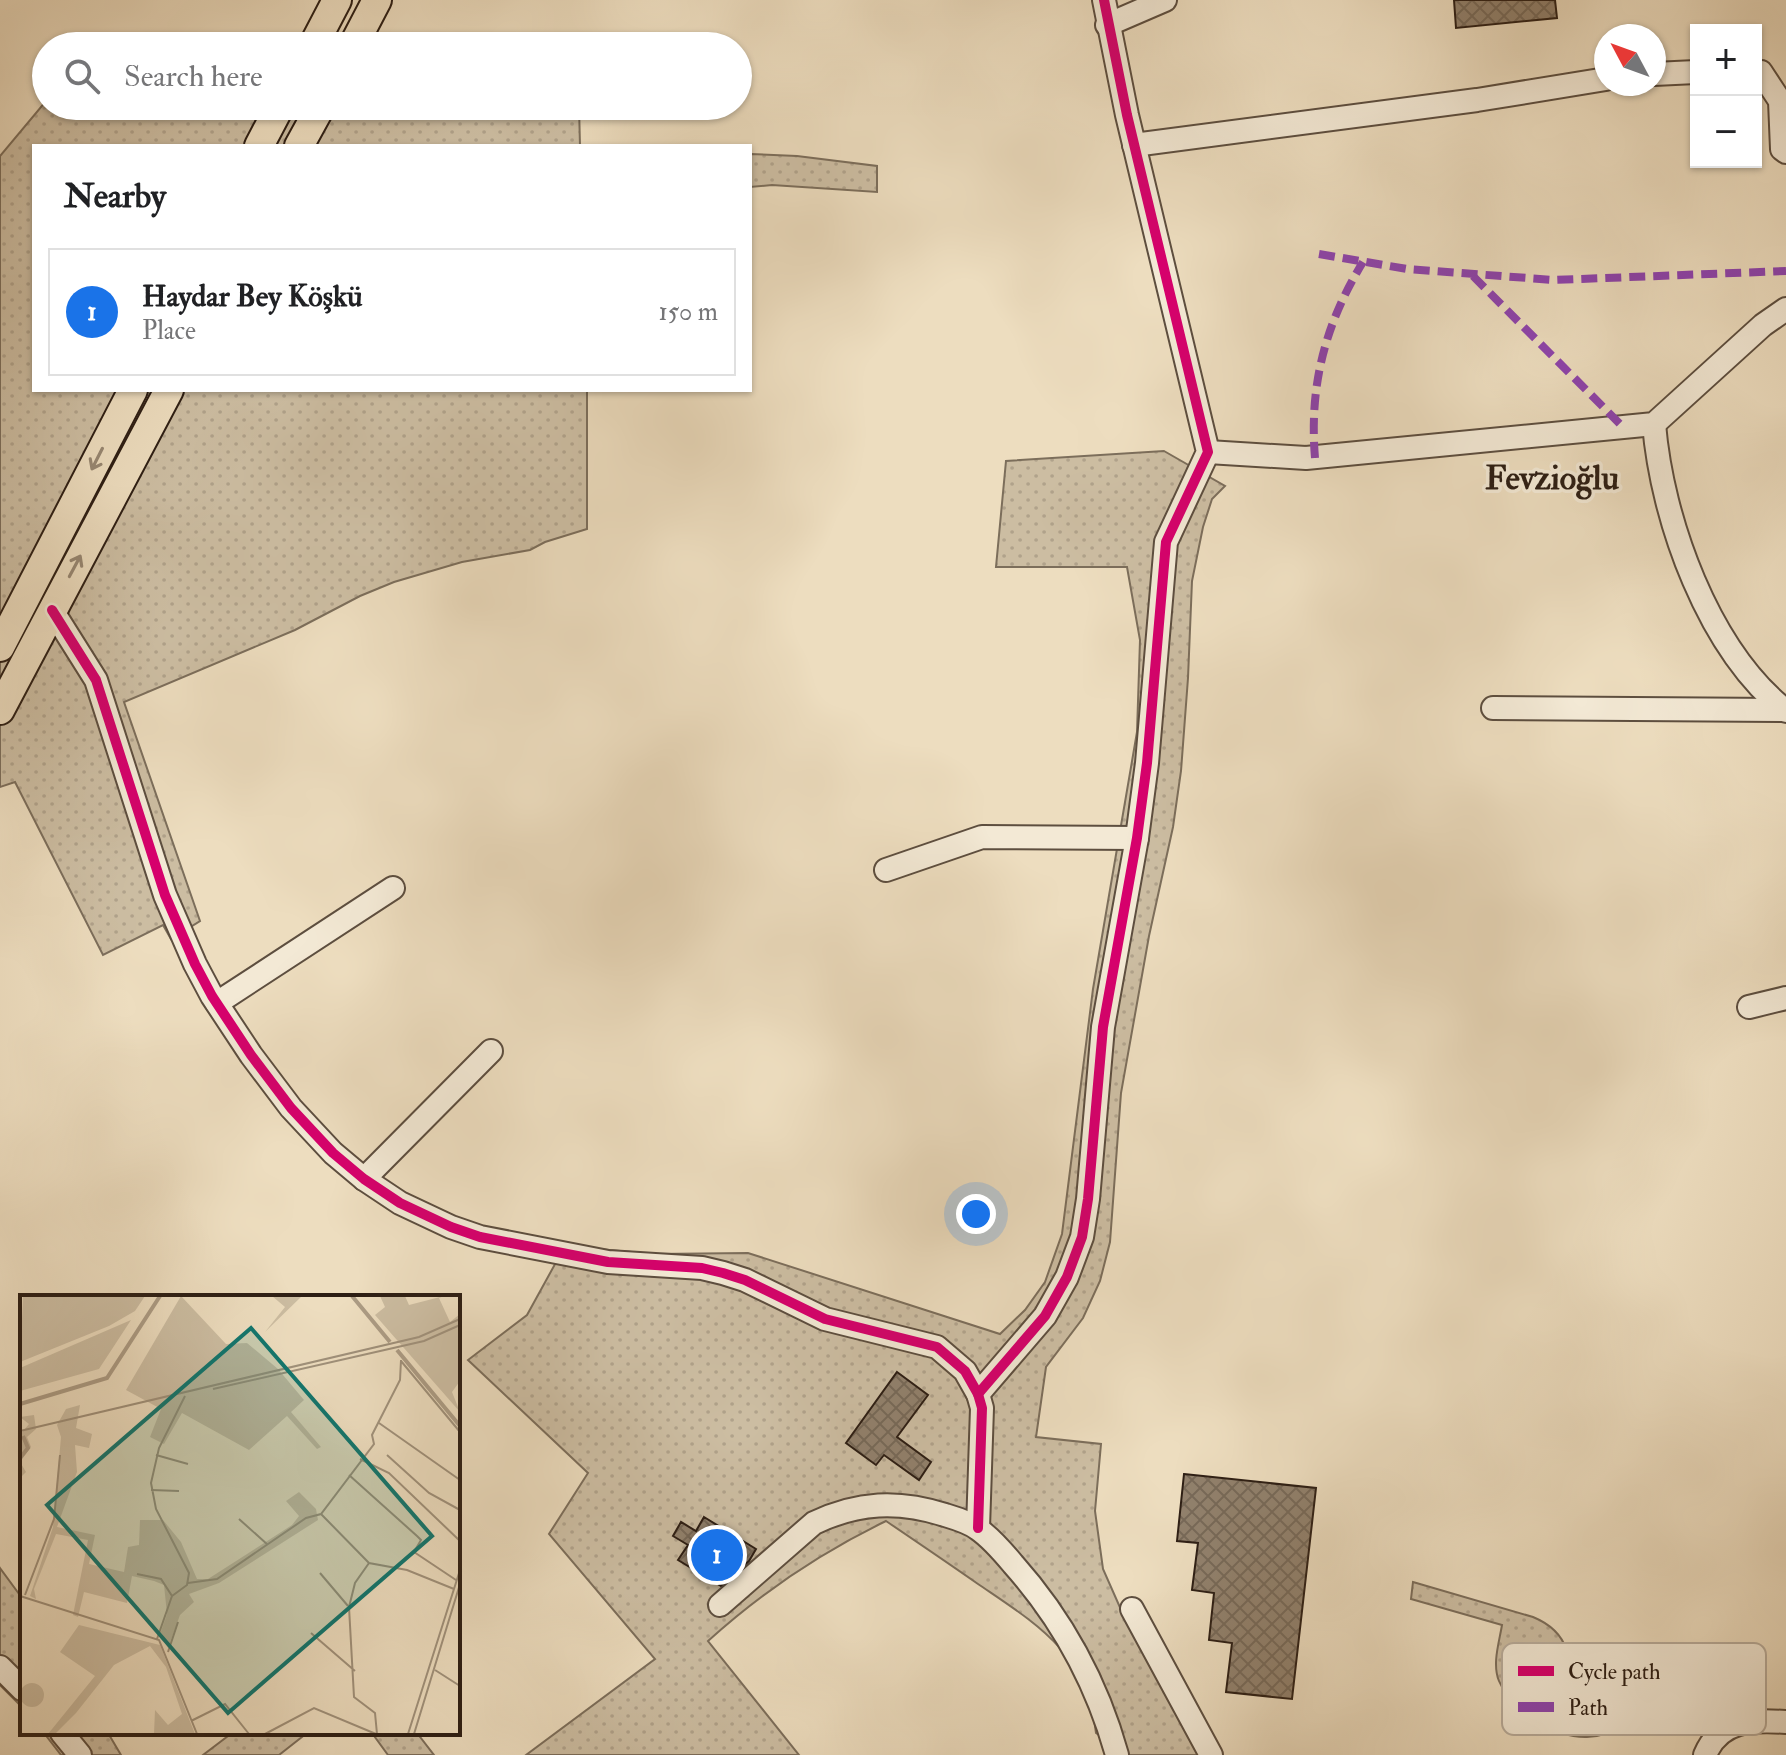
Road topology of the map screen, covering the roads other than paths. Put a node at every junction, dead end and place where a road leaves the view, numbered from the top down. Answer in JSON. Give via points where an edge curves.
{"nodes":[{"id":1,"x":337,"y":0,"type":"edge"},
{"id":2,"x":377,"y":0,"type":"edge"},
{"id":3,"x":1104,"y":0,"type":"edge"},
{"id":4,"x":1165,"y":0,"type":"edge"},
{"id":5,"x":1107,"y":25,"type":"junction"},
{"id":6,"x":320,"y":32,"type":"edge"},
{"id":7,"x":360,"y":32,"type":"edge"},
{"id":8,"x":1690,"y":72,"type":"edge"},
{"id":9,"x":1666,"y":73,"type":"edge"},
{"id":10,"x":1762,"y":74,"type":"edge"},
{"id":11,"x":1594,"y":81,"type":"edge"},
{"id":12,"x":273,"y":120,"type":"edge"},
{"id":13,"x":313,"y":120,"type":"edge"},
{"id":14,"x":260,"y":144,"type":"edge"},
{"id":15,"x":300,"y":144,"type":"edge"},
{"id":16,"x":1134,"y":145,"type":"junction"},
{"id":17,"x":1786,"y":152,"type":"edge"},
{"id":18,"x":1786,"y":309,"type":"edge"},
{"id":19,"x":132,"y":392,"type":"edge"},
{"id":20,"x":168,"y":392,"type":"edge"},
{"id":21,"x":1654,"y":424,"type":"junction"},
{"id":22,"x":1208,"y":452,"type":"junction"},
{"id":23,"x":52,"y":610,"type":"junction"},
{"id":24,"x":0,"y":647,"type":"edge"},
{"id":25,"x":1493,"y":708,"type":"dead end"},
{"id":26,"x":0,"y":710,"type":"edge"},
{"id":27,"x":1785,"y":710,"type":"edge"},
{"id":28,"x":1137,"y":838,"type":"junction"},
{"id":29,"x":886,"y":870,"type":"dead end"},
{"id":30,"x":393,"y":888,"type":"dead end"},
{"id":31,"x":1786,"y":998,"type":"edge"},
{"id":32,"x":217,"y":1003,"type":"junction"},
{"id":33,"x":1749,"y":1007,"type":"dead end"},
{"id":34,"x":491,"y":1051,"type":"dead end"},
{"id":35,"x":364,"y":1179,"type":"junction"},
{"id":36,"x":978,"y":1394,"type":"junction"},
{"id":37,"x":978,"y":1528,"type":"junction"},
{"id":38,"x":720,"y":1605,"type":"dead end"},
{"id":39,"x":1132,"y":1609,"type":"dead end"},
{"id":40,"x":0,"y":1667,"type":"edge"},
{"id":41,"x":20,"y":1687,"type":"edge"},
{"id":42,"x":1766,"y":1721,"type":"edge"},
{"id":43,"x":1786,"y":1722,"type":"edge"},
{"id":44,"x":64,"y":1735,"type":"edge"},
{"id":45,"x":1718,"y":1735,"type":"edge"},
{"id":46,"x":80,"y":1755,"type":"edge"},
{"id":47,"x":1117,"y":1755,"type":"edge"},
{"id":48,"x":1211,"y":1755,"type":"edge"},
{"id":49,"x":1705,"y":1755,"type":"edge"}],
"edges":[{"from":1,"to":6,"type":"main road"},
{"from":2,"to":7,"type":"main road"},
{"from":3,"to":5,"type":"street"},
{"from":4,"to":5,"type":"street"},
{"from":5,"to":16,"type":"street"},
{"from":8,"to":9,"type":"street"},
{"from":10,"to":17,"type":"street","via":[[1780,101]]},
{"from":11,"to":16,"type":"street"},
{"from":12,"to":14,"type":"main road"},
{"from":13,"to":15,"type":"main road"},
{"from":16,"to":22,"type":"street"},
{"from":18,"to":21,"type":"street"},
{"from":19,"to":24,"type":"main road","one_way":true},
{"from":23,"to":20,"type":"main road","one_way":true},
{"from":21,"to":22,"type":"street","via":[[1306,458]]},
{"from":21,"to":27,"type":"street","via":[[1663,491],[1692,577],[1736,654]]},
{"from":22,"to":28,"type":"street","via":[[1166,542]]},
{"from":23,"to":26,"type":"main road"},
{"from":23,"to":32,"type":"street","via":[[96,680],[165,895]]},
{"from":25,"to":27,"type":"street"},
{"from":28,"to":29,"type":"street","via":[[982,837]]},
{"from":28,"to":36,"type":"street","via":[[1103,1027],[1082,1237],[1045,1316]]},
{"from":30,"to":32,"type":"street"},
{"from":31,"to":33,"type":"street"},
{"from":32,"to":35,"type":"street","via":[[291,1108]]},
{"from":34,"to":35,"type":"street"},
{"from":35,"to":36,"type":"street","via":[[423,1215],[480,1237],[608,1262],[702,1268],[745,1280],[825,1319],[937,1347],[957,1362]]},
{"from":36,"to":37,"type":"street","via":[[983,1423]]},
{"from":37,"to":38,"type":"street","via":[[908,1505],[849,1509],[814,1523]]},
{"from":37,"to":47,"type":"street","via":[[1029,1581],[1071,1642]]},
{"from":39,"to":48,"type":"street"},
{"from":40,"to":41,"type":"street"},
{"from":42,"to":43,"type":"street"},
{"from":44,"to":46,"type":"street"},
{"from":45,"to":49,"type":"street"}]}
